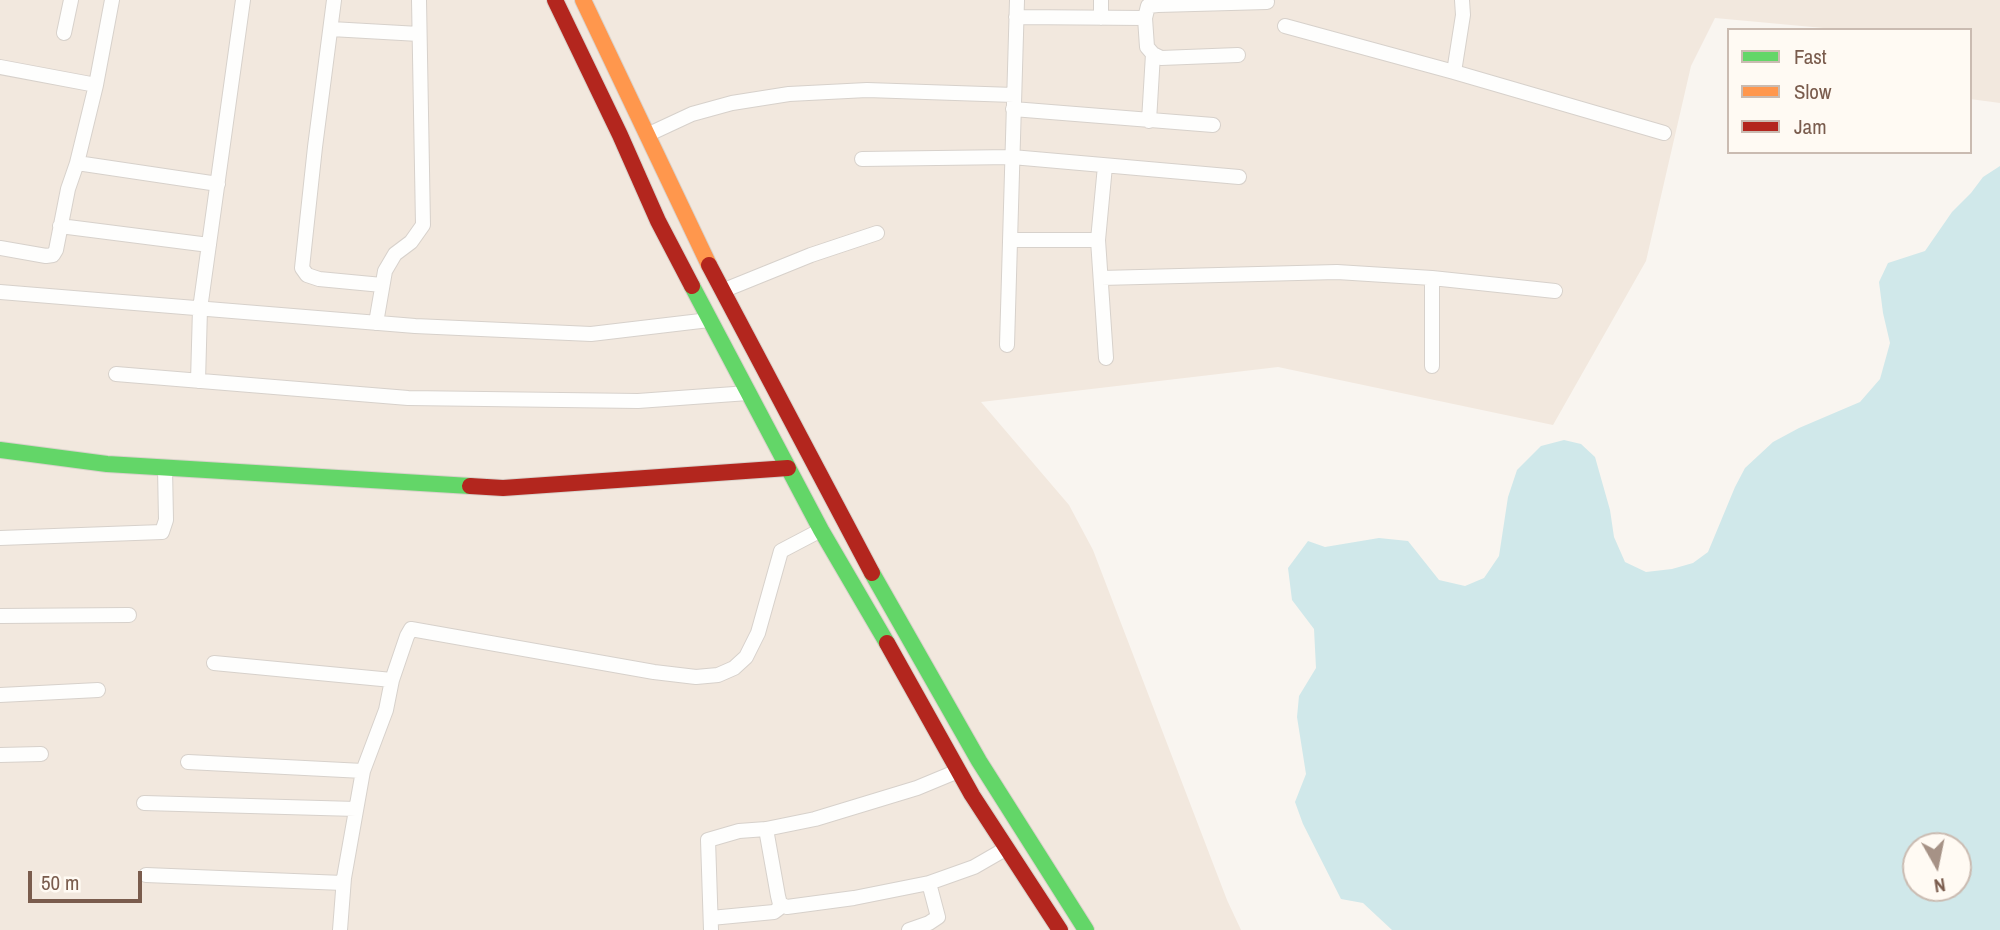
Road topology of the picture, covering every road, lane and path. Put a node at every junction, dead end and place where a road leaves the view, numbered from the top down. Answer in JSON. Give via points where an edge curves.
{"nodes":[{"id":1,"x":71,"y":0,"type":"edge"},
{"id":2,"x":112,"y":0,"type":"edge"},
{"id":3,"x":243,"y":0,"type":"edge"},
{"id":4,"x":334,"y":0,"type":"edge"},
{"id":5,"x":419,"y":0,"type":"edge"},
{"id":6,"x":555,"y":0,"type":"edge"},
{"id":7,"x":583,"y":0,"type":"edge"},
{"id":8,"x":1017,"y":0,"type":"edge"},
{"id":9,"x":1101,"y":0,"type":"edge"},
{"id":10,"x":1462,"y":0,"type":"edge"},
{"id":11,"x":1267,"y":2,"type":"dead end"},
{"id":12,"x":1016,"y":17,"type":"junction"},
{"id":13,"x":1101,"y":18,"type":"junction"},
{"id":14,"x":1145,"y":18,"type":"junction"},
{"id":15,"x":1285,"y":26,"type":"dead end"},
{"id":16,"x":331,"y":29,"type":"junction"},
{"id":17,"x":64,"y":33,"type":"dead end"},
{"id":18,"x":419,"y":34,"type":"junction"},
{"id":19,"x":1153,"y":54,"type":"junction"},
{"id":20,"x":1238,"y":55,"type":"dead end"},
{"id":21,"x":0,"y":67,"type":"edge"},
{"id":22,"x":1454,"y":72,"type":"junction"},
{"id":23,"x":96,"y":85,"type":"junction"},
{"id":24,"x":1014,"y":102,"type":"junction"},
{"id":25,"x":1149,"y":121,"type":"junction"},
{"id":26,"x":1213,"y":125,"type":"dead end"},
{"id":27,"x":647,"y":129,"type":"junction"},
{"id":28,"x":1664,"y":133,"type":"dead end"},
{"id":29,"x":620,"y":135,"type":"junction"},
{"id":30,"x":1012,"y":157,"type":"junction"},
{"id":31,"x":862,"y":159,"type":"dead end"},
{"id":32,"x":77,"y":163,"type":"junction"},
{"id":33,"x":1105,"y":166,"type":"junction"},
{"id":34,"x":1239,"y":177,"type":"dead end"},
{"id":35,"x":218,"y":184,"type":"junction"},
{"id":36,"x":60,"y":226,"type":"junction"},
{"id":37,"x":877,"y":233,"type":"dead end"},
{"id":38,"x":1010,"y":240,"type":"junction"},
{"id":39,"x":1098,"y":240,"type":"junction"},
{"id":40,"x":209,"y":245,"type":"junction"},
{"id":41,"x":0,"y":248,"type":"edge"},
{"id":42,"x":1101,"y":278,"type":"junction"},
{"id":43,"x":1432,"y":278,"type":"junction"},
{"id":44,"x":382,"y":285,"type":"junction"},
{"id":45,"x":722,"y":291,"type":"junction"},
{"id":46,"x":1555,"y":291,"type":"dead end"},
{"id":47,"x":0,"y":292,"type":"edge"},
{"id":48,"x":200,"y":309,"type":"junction"},
{"id":49,"x":709,"y":320,"type":"junction"},
{"id":50,"x":376,"y":323,"type":"junction"},
{"id":51,"x":1007,"y":345,"type":"dead end"},
{"id":52,"x":1106,"y":358,"type":"dead end"},
{"id":53,"x":1432,"y":366,"type":"dead end"},
{"id":54,"x":116,"y":374,"type":"dead end"},
{"id":55,"x":198,"y":381,"type":"junction"},
{"id":56,"x":748,"y":393,"type":"junction"},
{"id":57,"x":0,"y":450,"type":"edge"},
{"id":58,"x":165,"y":468,"type":"junction"},
{"id":59,"x":788,"y":468,"type":"junction"},
{"id":60,"x":821,"y":530,"type":"junction"},
{"id":61,"x":0,"y":538,"type":"edge"},
{"id":62,"x":129,"y":615,"type":"dead end"},
{"id":63,"x":0,"y":616,"type":"edge"},
{"id":64,"x":214,"y":663,"type":"dead end"},
{"id":65,"x":392,"y":680,"type":"junction"},
{"id":66,"x":98,"y":691,"type":"dead end"},
{"id":67,"x":0,"y":695,"type":"edge"},
{"id":68,"x":41,"y":754,"type":"dead end"},
{"id":69,"x":0,"y":755,"type":"edge"},
{"id":70,"x":188,"y":762,"type":"dead end"},
{"id":71,"x":363,"y":771,"type":"junction"},
{"id":72,"x":958,"y":771,"type":"junction"},
{"id":73,"x":144,"y":803,"type":"dead end"},
{"id":74,"x":356,"y":808,"type":"junction"},
{"id":75,"x":766,"y":829,"type":"junction"},
{"id":76,"x":1007,"y":848,"type":"junction"},
{"id":77,"x":146,"y":875,"type":"dead end"},
{"id":78,"x":344,"y":883,"type":"junction"},
{"id":79,"x":929,"y":883,"type":"junction"},
{"id":80,"x":782,"y":906,"type":"junction"},
{"id":81,"x":711,"y":924,"type":"edge"},
{"id":82,"x":1053,"y":928,"type":"edge"},
{"id":83,"x":340,"y":930,"type":"edge"},
{"id":84,"x":909,"y":930,"type":"edge"},
{"id":85,"x":1086,"y":930,"type":"edge"}],
"edges":[{"from":1,"to":17,"type":"street"},
{"from":2,"to":23,"type":"street"},
{"from":3,"to":35,"type":"street"},
{"from":4,"to":16,"type":"street"},
{"from":5,"to":18,"type":"street"},
{"from":6,"to":29,"type":"main road"},
{"from":7,"to":27,"type":"main road"},
{"from":8,"to":12,"type":"street"},
{"from":9,"to":13,"type":"street"},
{"from":10,"to":22,"type":"street"},
{"from":11,"to":14,"type":"street","via":[[1148,6]]},
{"from":12,"to":13,"type":"street"},
{"from":12,"to":24,"type":"street"},
{"from":13,"to":14,"type":"street"},
{"from":14,"to":19,"type":"street","via":[[1145,38]]},
{"from":15,"to":22,"type":"street"},
{"from":16,"to":18,"type":"street"},
{"from":16,"to":44,"type":"street","via":[[302,268],[319,279]]},
{"from":18,"to":44,"type":"street","via":[[423,225],[396,254]]},
{"from":19,"to":20,"type":"street","via":[[1161,58]]},
{"from":19,"to":25,"type":"street"},
{"from":21,"to":23,"type":"street"},
{"from":22,"to":28,"type":"street"},
{"from":23,"to":32,"type":"street"},
{"from":24,"to":25,"type":"street"},
{"from":24,"to":27,"type":"street","via":[[867,90],[789,94],[732,103]]},
{"from":24,"to":30,"type":"street"},
{"from":25,"to":26,"type":"street"},
{"from":27,"to":29,"type":"main road"},
{"from":27,"to":45,"type":"main road"},
{"from":29,"to":49,"type":"main road"},
{"from":30,"to":31,"type":"street"},
{"from":30,"to":33,"type":"street"},
{"from":30,"to":38,"type":"street"},
{"from":32,"to":35,"type":"street"},
{"from":32,"to":36,"type":"street"},
{"from":33,"to":34,"type":"street"},
{"from":33,"to":39,"type":"street"},
{"from":35,"to":40,"type":"street"},
{"from":36,"to":40,"type":"street"},
{"from":36,"to":41,"type":"street","via":[[53,255]]},
{"from":37,"to":45,"type":"street"},
{"from":38,"to":39,"type":"street"},
{"from":38,"to":51,"type":"street"},
{"from":39,"to":42,"type":"street"},
{"from":40,"to":48,"type":"street"},
{"from":42,"to":43,"type":"street","via":[[1336,272]]},
{"from":42,"to":52,"type":"street"},
{"from":43,"to":46,"type":"street"},
{"from":43,"to":53,"type":"street"},
{"from":44,"to":50,"type":"street"},
{"from":45,"to":85,"type":"main road","via":[[911,644],[993,785]]},
{"from":47,"to":48,"type":"street"},
{"from":48,"to":50,"type":"street"},
{"from":48,"to":55,"type":"street"},
{"from":49,"to":50,"type":"street","via":[[592,334]]},
{"from":49,"to":56,"type":"main road"},
{"from":54,"to":55,"type":"street"},
{"from":55,"to":56,"type":"street","via":[[408,398],[638,401]]},
{"from":56,"to":59,"type":"main road"},
{"from":57,"to":58,"type":"main road"},
{"from":58,"to":59,"type":"main road","via":[[503,488]]},
{"from":58,"to":61,"type":"street","via":[[162,532]]},
{"from":59,"to":60,"type":"main road"},
{"from":60,"to":65,"type":"street","via":[[781,551],[758,633],[746,657],[718,675],[654,672],[411,629]]},
{"from":60,"to":72,"type":"main road"},
{"from":62,"to":63,"type":"street"},
{"from":64,"to":65,"type":"street"},
{"from":65,"to":71,"type":"street"},
{"from":66,"to":67,"type":"street"},
{"from":68,"to":69,"type":"street"},
{"from":70,"to":71,"type":"street"},
{"from":71,"to":74,"type":"street"},
{"from":72,"to":75,"type":"street","via":[[815,820]]},
{"from":72,"to":76,"type":"main road"},
{"from":73,"to":74,"type":"street"},
{"from":74,"to":78,"type":"street"},
{"from":75,"to":80,"type":"street"},
{"from":75,"to":81,"type":"street","via":[[708,840]]},
{"from":76,"to":79,"type":"street","via":[[974,867]]},
{"from":76,"to":82,"type":"main road"},
{"from":77,"to":78,"type":"street"},
{"from":78,"to":83,"type":"street"},
{"from":79,"to":80,"type":"street","via":[[815,905]]},
{"from":79,"to":84,"type":"street","via":[[938,917]]},
{"from":80,"to":81,"type":"street","via":[[774,912]]}]}
